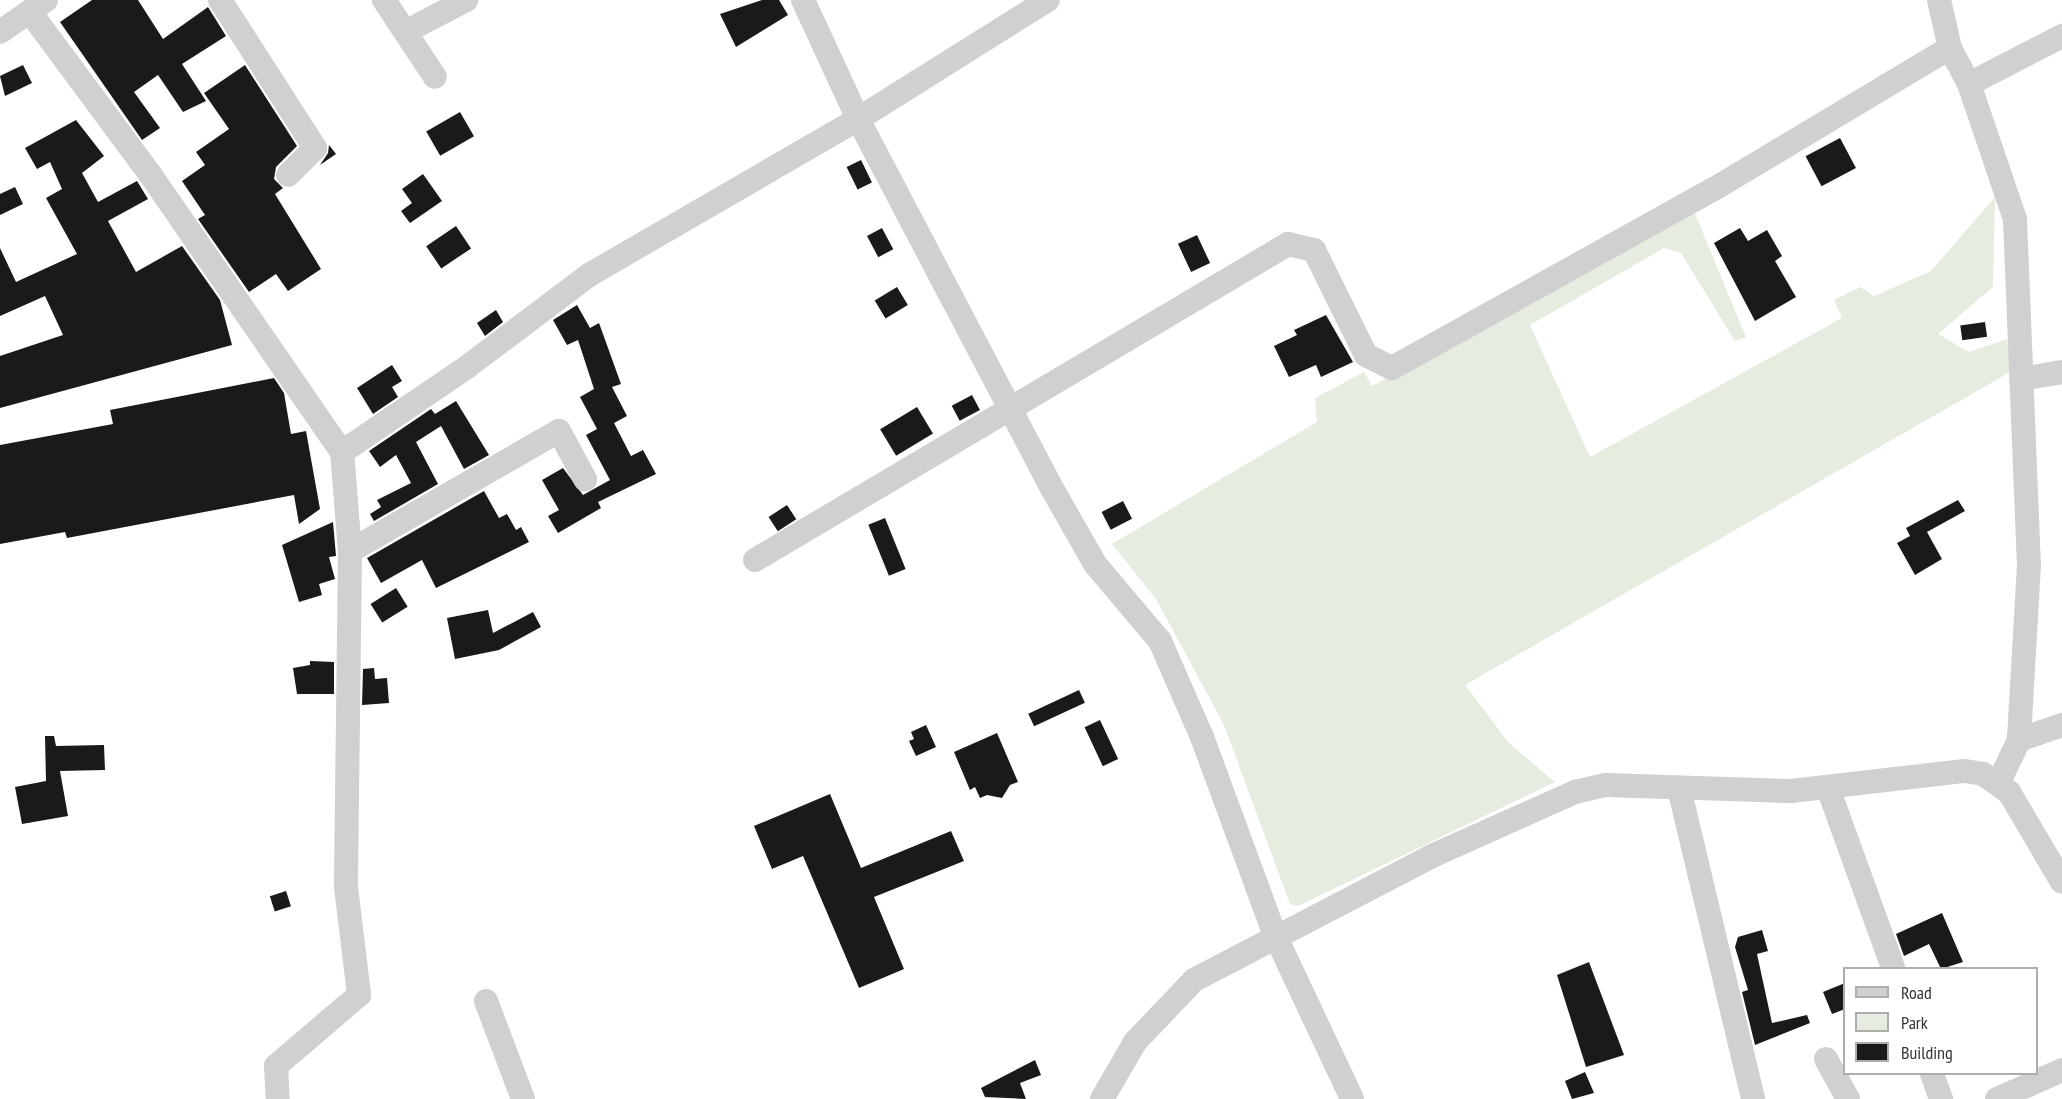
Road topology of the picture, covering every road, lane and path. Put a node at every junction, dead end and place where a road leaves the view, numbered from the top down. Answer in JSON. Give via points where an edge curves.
{"nodes":[{"id":1,"x":220,"y":0,"type":"edge"},
{"id":2,"x":384,"y":0,"type":"edge"},
{"id":3,"x":466,"y":0,"type":"edge"},
{"id":4,"x":803,"y":0,"type":"edge"},
{"id":5,"x":1048,"y":0,"type":"edge"},
{"id":6,"x":1939,"y":0,"type":"edge"},
{"id":7,"x":38,"y":6,"type":"edge"},
{"id":8,"x":407,"y":31,"type":"junction"},
{"id":9,"x":0,"y":32,"type":"edge"},
{"id":10,"x":2062,"y":36,"type":"edge"},
{"id":11,"x":1950,"y":48,"type":"junction"},
{"id":12,"x":435,"y":77,"type":"dead end"},
{"id":13,"x":1969,"y":84,"type":"junction"},
{"id":14,"x":858,"y":119,"type":"junction"},
{"id":15,"x":288,"y":175,"type":"dead end"},
{"id":16,"x":2062,"y":372,"type":"edge"},
{"id":17,"x":2021,"y":379,"type":"junction"},
{"id":18,"x":1010,"y":411,"type":"junction"},
{"id":19,"x":342,"y":452,"type":"junction"},
{"id":20,"x":585,"y":479,"type":"dead end"},
{"id":21,"x":350,"y":550,"type":"junction"},
{"id":22,"x":755,"y":560,"type":"dead end"},
{"id":23,"x":2062,"y":725,"type":"edge"},
{"id":24,"x":2019,"y":740,"type":"junction"},
{"id":25,"x":1999,"y":782,"type":"junction"},
{"id":26,"x":1679,"y":788,"type":"junction"},
{"id":27,"x":1828,"y":788,"type":"junction"},
{"id":28,"x":2062,"y":882,"type":"edge"},
{"id":29,"x":1275,"y":935,"type":"junction"},
{"id":30,"x":1892,"y":967,"type":"edge"},
{"id":31,"x":486,"y":1001,"type":"dead end"},
{"id":32,"x":1826,"y":1059,"type":"dead end"},
{"id":33,"x":2062,"y":1070,"type":"edge"},
{"id":34,"x":1932,"y":1075,"type":"edge"},
{"id":35,"x":278,"y":1099,"type":"edge"},
{"id":36,"x":523,"y":1099,"type":"edge"},
{"id":37,"x":1102,"y":1099,"type":"edge"},
{"id":38,"x":1352,"y":1099,"type":"edge"},
{"id":39,"x":1753,"y":1099,"type":"edge"},
{"id":40,"x":1848,"y":1099,"type":"edge"},
{"id":41,"x":1941,"y":1099,"type":"edge"},
{"id":42,"x":1997,"y":1099,"type":"edge"}],
"edges":[{"from":1,"to":15,"type":"street","via":[[315,148]]},
{"from":2,"to":8,"type":"street"},
{"from":3,"to":8,"type":"street"},
{"from":4,"to":14,"type":"street"},
{"from":5,"to":14,"type":"street"},
{"from":6,"to":11,"type":"street"},
{"from":7,"to":9,"type":"street"},
{"from":7,"to":19,"type":"street"},
{"from":8,"to":12,"type":"street"},
{"from":10,"to":13,"type":"street"},
{"from":11,"to":13,"type":"street"},
{"from":11,"to":18,"type":"street","via":[[1714,189],[1392,368],[1366,355],[1314,250],[1288,244]]},
{"from":13,"to":17,"type":"street","via":[[2015,219]]},
{"from":14,"to":18,"type":"street"},
{"from":14,"to":19,"type":"street","via":[[589,275],[467,367]]},
{"from":16,"to":17,"type":"street"},
{"from":17,"to":24,"type":"street","via":[[2029,565]]},
{"from":18,"to":22,"type":"street"},
{"from":18,"to":29,"type":"street","via":[[1095,564],[1160,641],[1202,737]]},
{"from":19,"to":21,"type":"street"},
{"from":20,"to":21,"type":"street","via":[[559,431]]},
{"from":21,"to":35,"type":"street","via":[[346,887],[359,995],[276,1066]]},
{"from":23,"to":24,"type":"street"},
{"from":24,"to":25,"type":"street"},
{"from":25,"to":27,"type":"street","via":[[1965,771]]},
{"from":25,"to":28,"type":"street","via":[[2018,803]]},
{"from":26,"to":27,"type":"street"},
{"from":26,"to":29,"type":"street","via":[[1606,785],[1575,792],[1432,856]]},
{"from":26,"to":39,"type":"street"},
{"from":27,"to":30,"type":"street"},
{"from":29,"to":37,"type":"street","via":[[1194,980],[1135,1042]]},
{"from":29,"to":38,"type":"street"},
{"from":31,"to":36,"type":"street"},
{"from":32,"to":40,"type":"street"},
{"from":33,"to":42,"type":"street"},
{"from":34,"to":41,"type":"street"}]}
